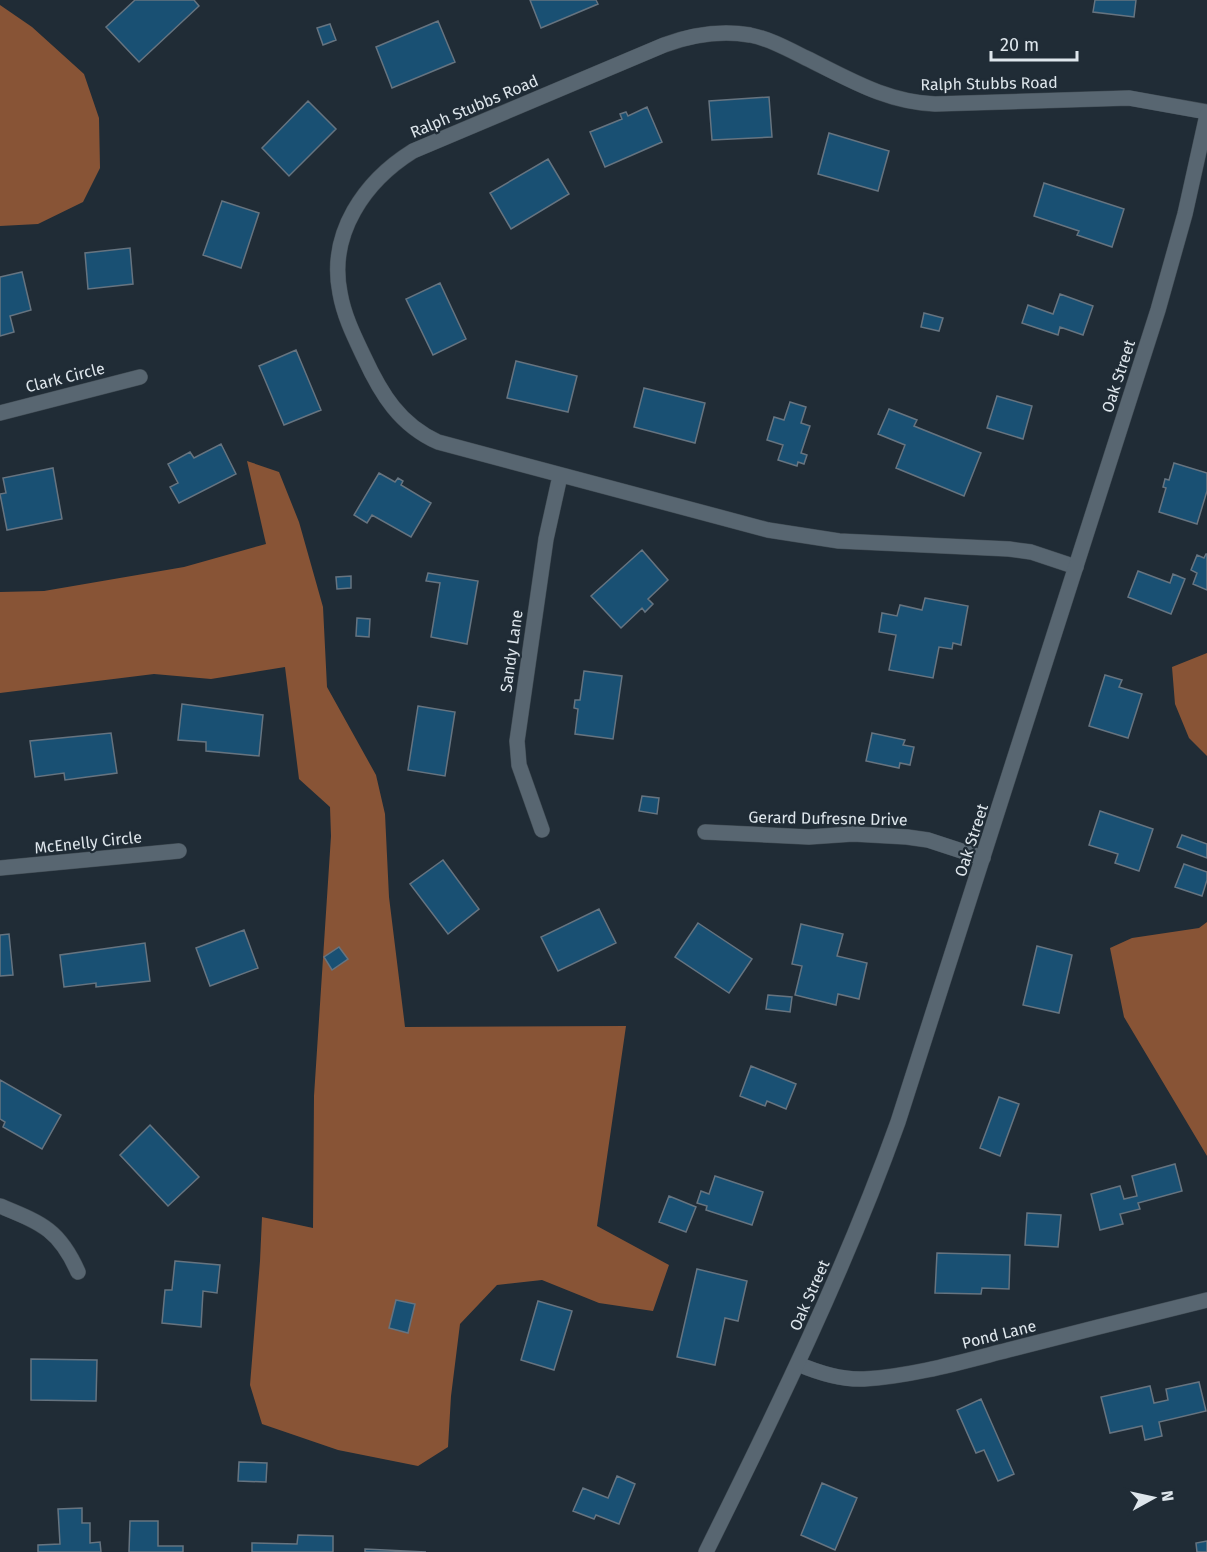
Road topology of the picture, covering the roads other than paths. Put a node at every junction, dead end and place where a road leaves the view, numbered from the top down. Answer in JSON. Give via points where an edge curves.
{"nodes":[{"id":1,"x":1207,"y":113,"type":"edge"},
{"id":2,"x":140,"y":377,"type":"dead end"},
{"id":3,"x":0,"y":413,"type":"edge"},
{"id":4,"x":560,"y":476,"type":"junction"},
{"id":5,"x":1076,"y":567,"type":"junction"},
{"id":6,"x":542,"y":830,"type":"dead end"},
{"id":7,"x":705,"y":832,"type":"dead end"},
{"id":8,"x":179,"y":851,"type":"dead end"},
{"id":9,"x":983,"y":858,"type":"junction"},
{"id":10,"x":0,"y":868,"type":"edge"},
{"id":11,"x":0,"y":1206,"type":"edge"},
{"id":12,"x":78,"y":1272,"type":"dead end"},
{"id":13,"x":1207,"y":1300,"type":"edge"},
{"id":14,"x":798,"y":1364,"type":"junction"},
{"id":15,"x":706,"y":1552,"type":"edge"}],
"edges":[{"from":1,"to":4,"type":"street","name":"Ralph Stubbs Road","via":[[1129,98],[909,102],[878,93],[768,40],[715,33],[664,45],[413,151],[373,183],[345,227],[338,284],[350,328],[382,393],[416,430],[446,445]]},
{"from":1,"to":5,"type":"street","name":"Oak Street","via":[[1165,287]]},
{"from":2,"to":3,"type":"street","name":"Clark Circle"},
{"from":4,"to":5,"type":"street","name":"Ralph Stubbs Road","via":[[780,532],[839,541],[1010,549]]},
{"from":4,"to":6,"type":"street","name":"Sandy Lane","via":[[546,539],[517,741],[519,765]]},
{"from":5,"to":9,"type":"street","name":"Oak Street"},
{"from":7,"to":9,"type":"street","name":"Gerard Dufresne Drive","via":[[907,837]]},
{"from":8,"to":10,"type":"street","name":"McEnelly Circle"},
{"from":9,"to":14,"type":"street","name":"Oak Street","via":[[887,1153]]},
{"from":11,"to":12,"type":"street","via":[[50,1231],[62,1242]]},
{"from":13,"to":14,"type":"street","name":"Pond Lane","via":[[905,1373],[862,1379],[827,1375]]},
{"from":14,"to":15,"type":"street","name":"Oak Street"}]}
